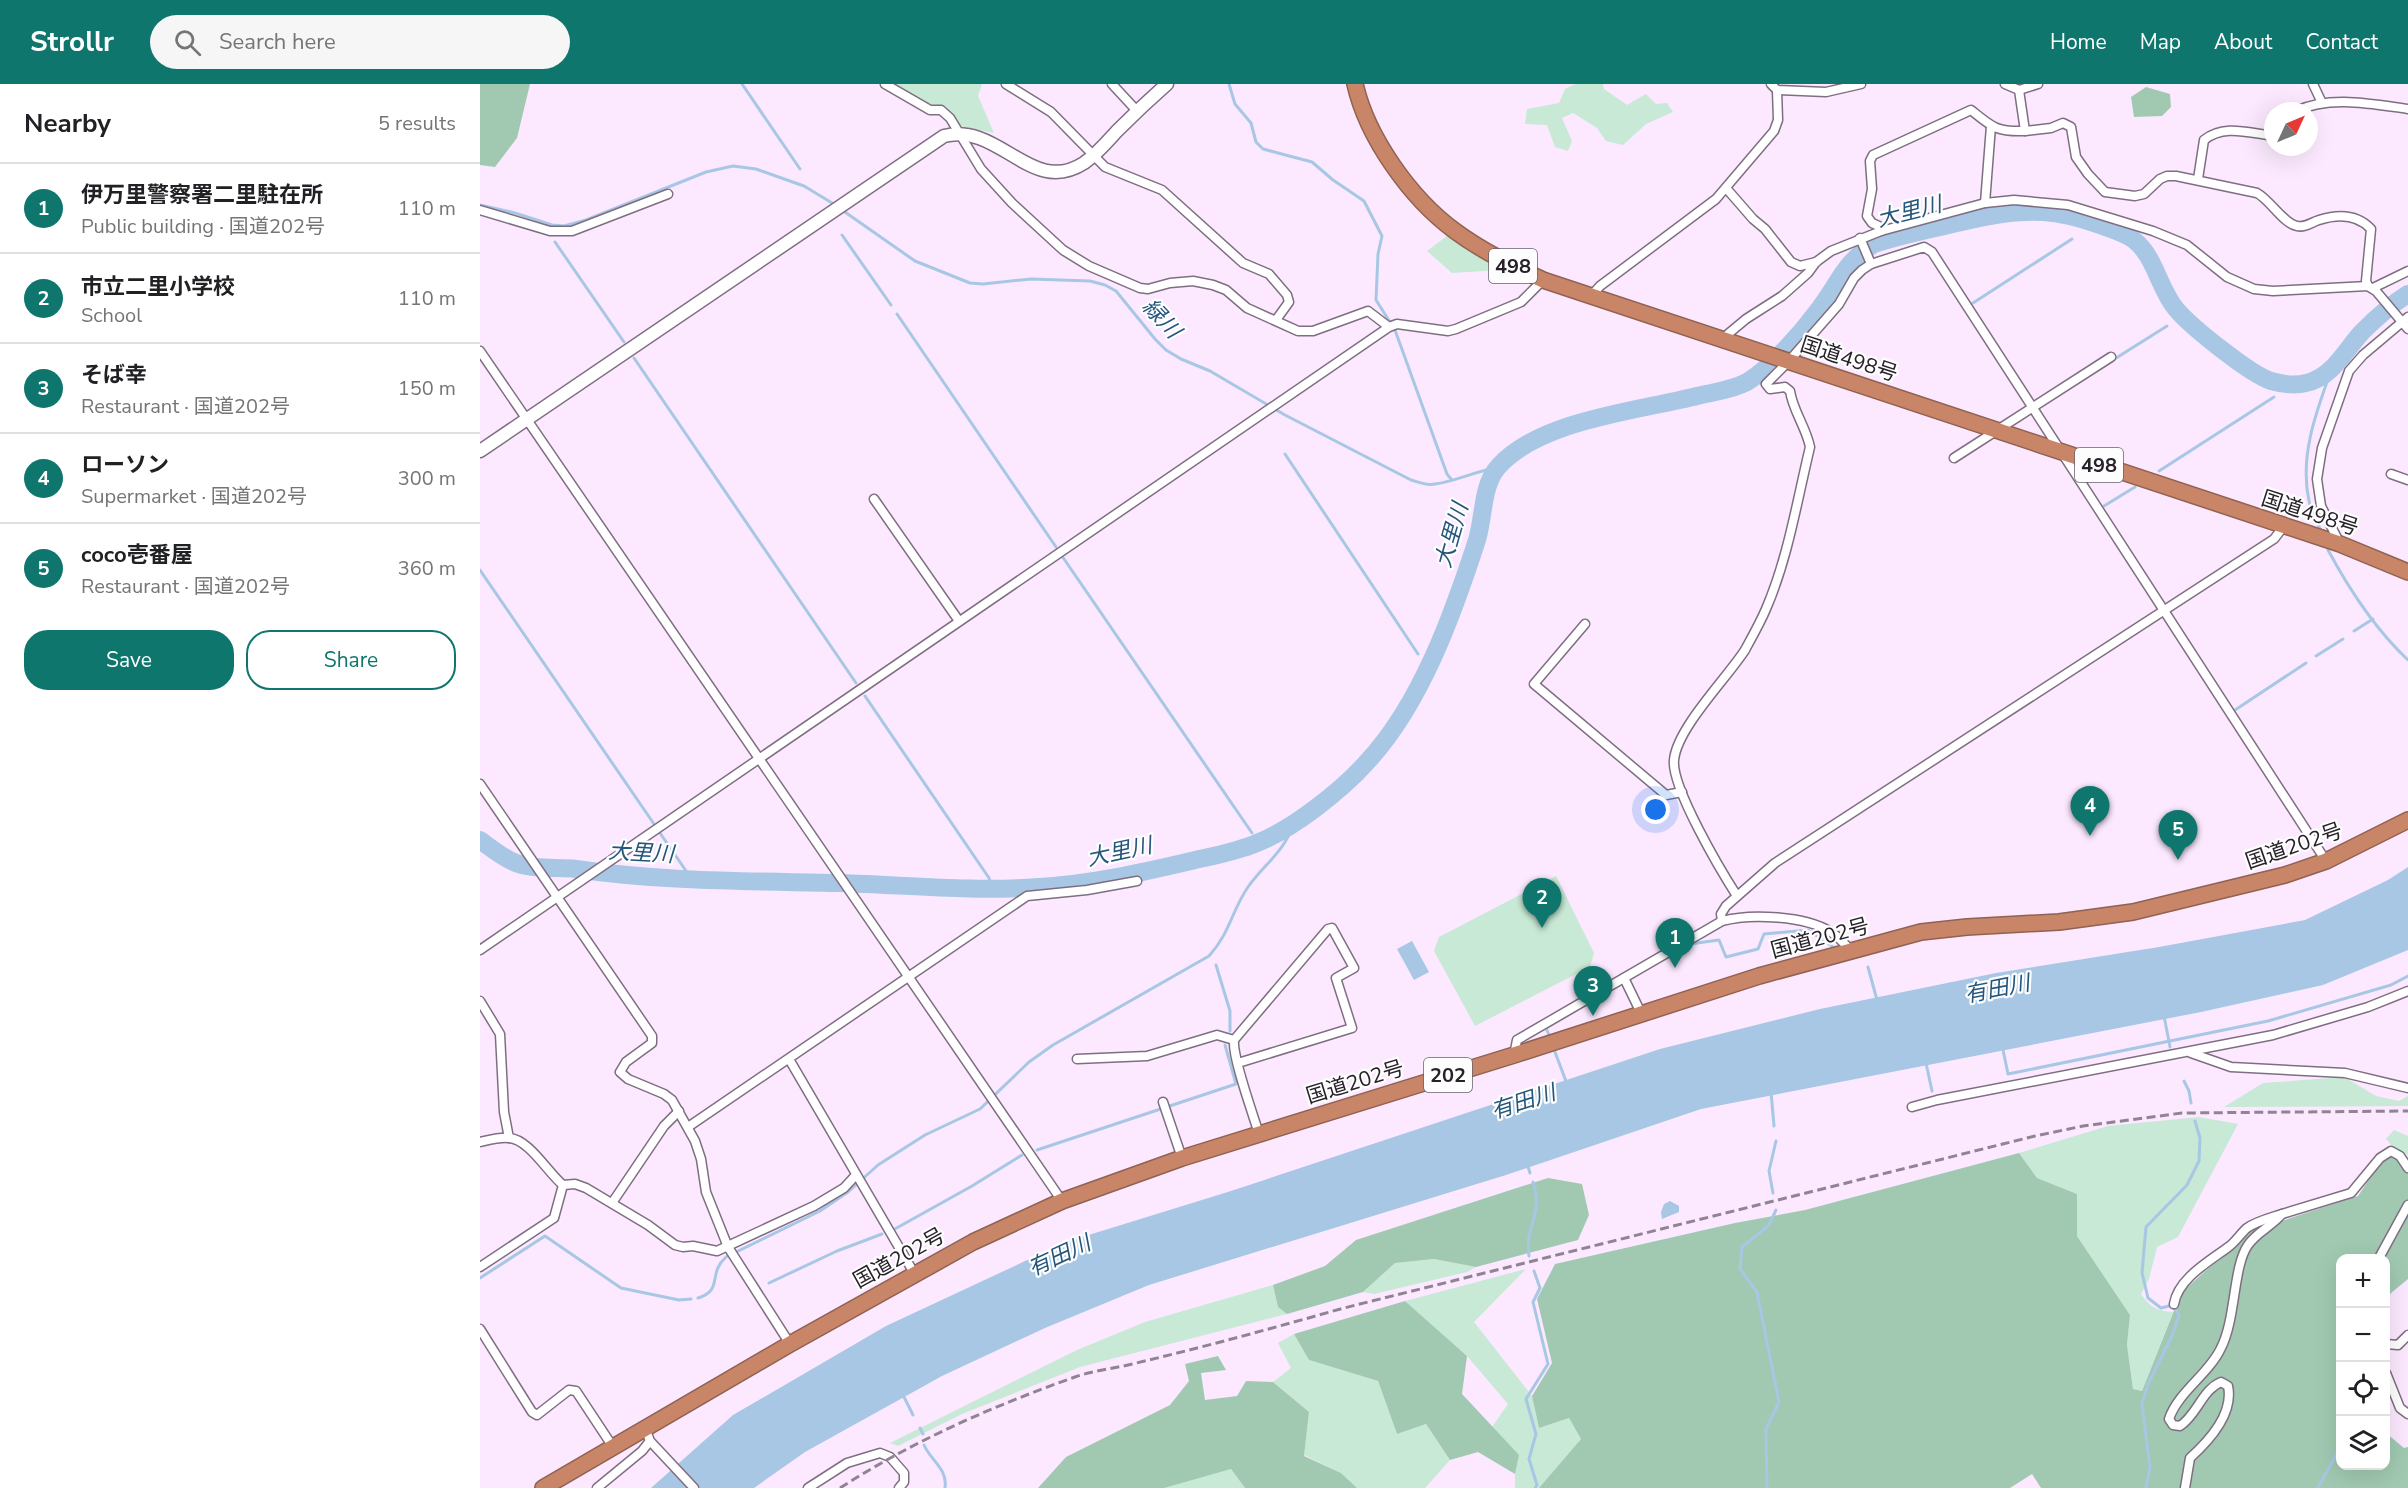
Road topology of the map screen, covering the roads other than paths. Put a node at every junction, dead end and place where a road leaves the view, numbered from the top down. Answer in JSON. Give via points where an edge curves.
{"nodes":[{"id":1,"x":885,"y":84,"type":"edge"},
{"id":2,"x":1006,"y":84,"type":"edge"},
{"id":3,"x":1112,"y":84,"type":"edge"},
{"id":4,"x":1167,"y":84,"type":"edge"},
{"id":5,"x":1355,"y":84,"type":"edge"},
{"id":6,"x":1861,"y":84,"type":"edge"},
{"id":7,"x":2005,"y":84,"type":"edge"},
{"id":8,"x":2038,"y":84,"type":"edge"},
{"id":9,"x":2313,"y":84,"type":"edge"},
{"id":10,"x":1774,"y":87,"type":"edge"},
{"id":11,"x":2019,"y":90,"type":"junction"},
{"id":12,"x":2322,"y":103,"type":"junction"},
{"id":13,"x":2318,"y":104,"type":"edge"},
{"id":14,"x":2408,"y":109,"type":"edge"},
{"id":15,"x":1137,"y":111,"type":"junction"},
{"id":16,"x":1991,"y":126,"type":"junction"},
{"id":17,"x":2025,"y":130,"type":"junction"},
{"id":18,"x":958,"y":133,"type":"junction"},
{"id":19,"x":2264,"y":135,"type":"edge"},
{"id":20,"x":1095,"y":154,"type":"junction"},
{"id":21,"x":2198,"y":179,"type":"junction"},
{"id":22,"x":1726,"y":189,"type":"junction"},
{"id":23,"x":668,"y":194,"type":"dead end"},
{"id":24,"x":1985,"y":203,"type":"junction"},
{"id":25,"x":480,"y":210,"type":"edge"},
{"id":26,"x":1881,"y":231,"type":"junction"},
{"id":27,"x":1860,"y":238,"type":"junction"},
{"id":28,"x":1816,"y":262,"type":"junction"},
{"id":29,"x":1871,"y":264,"type":"junction"},
{"id":30,"x":2408,"y":271,"type":"edge"},
{"id":31,"x":1543,"y":280,"type":"junction"},
{"id":32,"x":2373,"y":288,"type":"junction"},
{"id":33,"x":1591,"y":296,"type":"junction"},
{"id":34,"x":1276,"y":320,"type":"junction"},
{"id":35,"x":2406,"y":323,"type":"edge"},
{"id":36,"x":1393,"y":325,"type":"junction"},
{"id":37,"x":1722,"y":339,"type":"junction"},
{"id":38,"x":480,"y":351,"type":"edge"},
{"id":39,"x":2111,"y":357,"type":"dead end"},
{"id":40,"x":1789,"y":361,"type":"junction"},
{"id":41,"x":2032,"y":407,"type":"junction"},
{"id":42,"x":526,"y":418,"type":"junction"},
{"id":43,"x":1997,"y":430,"type":"junction"},
{"id":44,"x":480,"y":451,"type":"edge"},
{"id":45,"x":2062,"y":453,"type":"junction"},
{"id":46,"x":1954,"y":458,"type":"dead end"},
{"id":47,"x":2391,"y":474,"type":"dead end"},
{"id":48,"x":2408,"y":480,"type":"edge"},
{"id":49,"x":874,"y":499,"type":"dead end"},
{"id":50,"x":2284,"y":526,"type":"junction"},
{"id":51,"x":2340,"y":544,"type":"junction"},
{"id":52,"x":2408,"y":572,"type":"edge"},
{"id":53,"x":2163,"y":610,"type":"junction"},
{"id":54,"x":959,"y":621,"type":"junction"},
{"id":55,"x":1585,"y":624,"type":"dead end"},
{"id":56,"x":760,"y":758,"type":"junction"},
{"id":57,"x":480,"y":784,"type":"edge"},
{"id":58,"x":1682,"y":792,"type":"junction"},
{"id":59,"x":2408,"y":820,"type":"edge"},
{"id":60,"x":2326,"y":861,"type":"junction"},
{"id":61,"x":1137,"y":881,"type":"dead end"},
{"id":62,"x":1737,"y":896,"type":"junction"},
{"id":63,"x":558,"y":897,"type":"junction"},
{"id":64,"x":1722,"y":921,"type":"junction"},
{"id":65,"x":480,"y":950,"type":"edge"},
{"id":66,"x":1851,"y":951,"type":"junction"},
{"id":67,"x":910,"y":976,"type":"junction"},
{"id":68,"x":1624,"y":978,"type":"junction"},
{"id":69,"x":2408,"y":991,"type":"edge"},
{"id":70,"x":480,"y":1001,"type":"edge"},
{"id":71,"x":1641,"y":1013,"type":"junction"},
{"id":72,"x":1234,"y":1040,"type":"junction"},
{"id":73,"x":2189,"y":1052,"type":"junction"},
{"id":74,"x":1514,"y":1055,"type":"junction"},
{"id":75,"x":789,"y":1059,"type":"junction"},
{"id":76,"x":1077,"y":1059,"type":"dead end"},
{"id":77,"x":1238,"y":1063,"type":"junction"},
{"id":78,"x":2408,"y":1088,"type":"edge"},
{"id":79,"x":1165,"y":1106,"type":"dead end"},
{"id":80,"x":1912,"y":1107,"type":"dead end"},
{"id":81,"x":679,"y":1111,"type":"junction"},
{"id":82,"x":688,"y":1127,"type":"junction"},
{"id":83,"x":1259,"y":1134,"type":"junction"},
{"id":84,"x":510,"y":1138,"type":"junction"},
{"id":85,"x":480,"y":1142,"type":"edge"},
{"id":86,"x":1182,"y":1158,"type":"junction"},
{"id":87,"x":2408,"y":1167,"type":"edge"},
{"id":88,"x":856,"y":1175,"type":"junction"},
{"id":89,"x":563,"y":1185,"type":"junction"},
{"id":90,"x":1062,"y":1201,"type":"junction"},
{"id":91,"x":612,"y":1203,"type":"junction"},
{"id":92,"x":2408,"y":1205,"type":"edge"},
{"id":93,"x":2282,"y":1214,"type":"junction"},
{"id":94,"x":731,"y":1252,"type":"junction"},
{"id":95,"x":2381,"y":1254,"type":"edge"},
{"id":96,"x":480,"y":1267,"type":"edge"},
{"id":97,"x":914,"y":1273,"type":"junction"},
{"id":98,"x":2174,"y":1304,"type":"dead end"},
{"id":99,"x":480,"y":1329,"type":"edge"},
{"id":100,"x":2408,"y":1335,"type":"edge"},
{"id":101,"x":790,"y":1344,"type":"junction"},
{"id":102,"x":2390,"y":1344,"type":"edge"},
{"id":103,"x":2390,"y":1384,"type":"edge"},
{"id":104,"x":2408,"y":1414,"type":"edge"},
{"id":105,"x":647,"y":1435,"type":"junction"},
{"id":106,"x":613,"y":1447,"type":"junction"},
{"id":107,"x":543,"y":1488,"type":"edge"},
{"id":108,"x":597,"y":1488,"type":"edge"},
{"id":109,"x":694,"y":1488,"type":"edge"},
{"id":110,"x":808,"y":1488,"type":"edge"},
{"id":111,"x":900,"y":1488,"type":"edge"},
{"id":112,"x":2185,"y":1488,"type":"edge"}],
"edges":[{"from":1,"to":18,"type":"street","via":[[930,110],[941,110]]},
{"from":2,"to":20,"type":"street","via":[[1051,112]]},
{"from":3,"to":15,"type":"street"},
{"from":4,"to":15,"type":"street"},
{"from":5,"to":31,"type":"highway","name":"国道498号","number":"498","via":[[1376,138],[1429,208],[1481,249]]},
{"from":6,"to":10,"type":"street","via":[[1826,92]]},
{"from":7,"to":11,"type":"street"},
{"from":8,"to":11,"type":"street"},
{"from":9,"to":12,"type":"street"},
{"from":10,"to":22,"type":"street","via":[[1778,120],[1774,131]]},
{"from":11,"to":17,"type":"street"},
{"from":12,"to":13,"type":"street"},
{"from":12,"to":14,"type":"street","via":[[2357,102]]},
{"from":15,"to":20,"type":"street"},
{"from":16,"to":17,"type":"street","via":[[2004,132]]},
{"from":16,"to":24,"type":"street"},
{"from":16,"to":26,"type":"street","via":[[1971,110],[1962,112],[1873,155],[1867,216]]},
{"from":17,"to":21,"type":"street","via":[[2068,124],[2076,157],[2105,192],[2135,196],[2144,194],[2166,176]]},
{"from":18,"to":20,"type":"street","via":[[987,140],[1048,172],[1071,169]]},
{"from":18,"to":34,"type":"street","via":[[981,169],[1012,203],[1063,250],[1089,266],[1140,288],[1193,281],[1213,285],[1226,290],[1247,308]]},
{"from":18,"to":42,"type":"street","via":[[931,144]]},
{"from":19,"to":21,"type":"street","via":[[2227,130],[2213,133],[2204,140]]},
{"from":20,"to":34,"type":"street","via":[[1105,167],[1162,190],[1243,263],[1269,274],[1289,302]]},
{"from":21,"to":32,"type":"street","via":[[2264,196],[2298,227],[2320,219],[2357,218],[2371,229],[2366,281]]},
{"from":22,"to":28,"type":"street","via":[[1791,262],[1800,266]]},
{"from":22,"to":33,"type":"street"},
{"from":23,"to":25,"type":"street","via":[[572,231],[550,231]]},
{"from":24,"to":26,"type":"street"},
{"from":24,"to":32,"type":"street","via":[[2014,200],[2068,205],[2153,231],[2187,245],[2227,277],[2254,289]]},
{"from":26,"to":27,"type":"street"},
{"from":27,"to":28,"type":"street","via":[[1831,250]]},
{"from":27,"to":29,"type":"street"},
{"from":28,"to":37,"type":"street","via":[[1782,296]]},
{"from":29,"to":40,"type":"street","via":[[1854,278],[1839,304]]},
{"from":29,"to":41,"type":"street","via":[[1929,248]]},
{"from":30,"to":32,"type":"street"},
{"from":31,"to":33,"type":"highway","name":"国道498号","number":"498"},
{"from":31,"to":36,"type":"street","via":[[1521,302],[1456,329]]},
{"from":32,"to":35,"type":"street"},
{"from":33,"to":37,"type":"highway","name":"国道498号","number":"498"},
{"from":34,"to":36,"type":"street","via":[[1298,330],[1313,331],[1368,311]]},
{"from":35,"to":51,"type":"street","via":[[2363,355],[2349,371],[2322,448],[2317,478],[2321,506]]},
{"from":36,"to":54,"type":"street"},
{"from":37,"to":40,"type":"highway","name":"国道498号","number":"498"},
{"from":38,"to":42,"type":"street"},
{"from":39,"to":41,"type":"street"},
{"from":40,"to":43,"type":"highway","name":"国道498号","number":"498"},
{"from":40,"to":58,"type":"street","via":[[1766,384],[1770,389],[1785,387],[1790,391],[1810,447],[1780,570],[1766,609],[1744,650],[1677,747],[1675,773]]},
{"from":41,"to":43,"type":"street"},
{"from":41,"to":45,"type":"street"},
{"from":42,"to":44,"type":"street"},
{"from":42,"to":56,"type":"street"},
{"from":43,"to":45,"type":"highway","name":"国道498号","number":"498"},
{"from":43,"to":46,"type":"street"},
{"from":45,"to":50,"type":"highway","name":"国道498号","number":"498"},
{"from":45,"to":53,"type":"street"},
{"from":47,"to":48,"type":"street"},
{"from":49,"to":54,"type":"street"},
{"from":50,"to":51,"type":"highway","name":"国道498号","number":"498"},
{"from":50,"to":53,"type":"street","via":[[2274,539]]},
{"from":51,"to":52,"type":"highway","name":"国道498号","number":"498"},
{"from":53,"to":60,"type":"street"},
{"from":53,"to":62,"type":"street","via":[[1775,863]]},
{"from":54,"to":56,"type":"street"},
{"from":55,"to":58,"type":"street","via":[[1534,684],[1666,795]]},
{"from":56,"to":63,"type":"street"},
{"from":56,"to":67,"type":"street"},
{"from":57,"to":63,"type":"street"},
{"from":58,"to":62,"type":"street"},
{"from":59,"to":60,"type":"highway","name":"国道202号","number":"202"},
{"from":60,"to":66,"type":"highway","name":"国道202号","number":"202","via":[[2285,875],[2133,912],[2059,922],[1921,932]]},
{"from":61,"to":67,"type":"street","via":[[1027,896]]},
{"from":62,"to":64,"type":"street","via":[[1721,914]]},
{"from":63,"to":65,"type":"street"},
{"from":63,"to":81,"type":"street","via":[[652,1036],[652,1043],[626,1062],[620,1072],[664,1094]]},
{"from":64,"to":66,"type":"street","via":[[1748,917],[1814,924],[1831,932]]},
{"from":64,"to":68,"type":"street"},
{"from":66,"to":71,"type":"highway","name":"国道202号","number":"202"},
{"from":67,"to":75,"type":"street"},
{"from":67,"to":90,"type":"street"},
{"from":68,"to":71,"type":"street"},
{"from":68,"to":74,"type":"street","via":[[1517,1040]]},
{"from":69,"to":73,"type":"street","via":[[2272,1035]]},
{"from":70,"to":84,"type":"street","via":[[500,1034],[504,1112]]},
{"from":71,"to":74,"type":"highway","name":"国道202号","number":"202"},
{"from":72,"to":76,"type":"street","via":[[1217,1035],[1147,1056]]},
{"from":72,"to":77,"type":"street"},
{"from":72,"to":77,"type":"street","via":[[1332,928],[1354,968],[1336,978],[1352,1028]]},
{"from":73,"to":78,"type":"street","via":[[2231,1068],[2345,1073]]},
{"from":73,"to":80,"type":"street"},
{"from":74,"to":83,"type":"highway","name":"国道202号","number":"202"},
{"from":75,"to":82,"type":"street"},
{"from":75,"to":88,"type":"street"},
{"from":77,"to":83,"type":"street"},
{"from":79,"to":86,"type":"street"},
{"from":81,"to":82,"type":"street"},
{"from":81,"to":91,"type":"street","via":[[664,1126]]},
{"from":82,"to":94,"type":"street","via":[[701,1159],[706,1192]]},
{"from":83,"to":86,"type":"highway","name":"国道202号","number":"202"},
{"from":84,"to":85,"type":"street"},
{"from":84,"to":89,"type":"street","via":[[531,1151]]},
{"from":86,"to":90,"type":"highway","name":"国道202号","number":"202"},
{"from":87,"to":93,"type":"street","via":[[2391,1151],[2380,1158],[2351,1193]]},
{"from":88,"to":94,"type":"street","via":[[844,1188]]},
{"from":88,"to":97,"type":"street"},
{"from":89,"to":91,"type":"street","via":[[580,1186]]},
{"from":89,"to":96,"type":"street","via":[[554,1218]]},
{"from":90,"to":97,"type":"highway","name":"国道202号","number":"202"},
{"from":91,"to":94,"type":"street","via":[[675,1245]]},
{"from":92,"to":95,"type":"street"},
{"from":93,"to":98,"type":"street","via":[[2247,1228],[2229,1247],[2212,1257],[2176,1292]]},
{"from":93,"to":112,"type":"street","via":[[2247,1247],[2232,1321],[2221,1349],[2172,1409],[2169,1419],[2180,1426],[2213,1386],[2220,1382],[2229,1386],[2231,1397],[2218,1426],[2190,1458]]},
{"from":94,"to":101,"type":"street"},
{"from":97,"to":101,"type":"highway","name":"国道202号","number":"202"},
{"from":99,"to":106,"type":"street","via":[[532,1412],[537,1415],[569,1390],[576,1391]]},
{"from":100,"to":102,"type":"street","via":[[2398,1345]]},
{"from":101,"to":105,"type":"highway","name":"国道202号","number":"202"},
{"from":103,"to":104,"type":"street","via":[[2400,1408]]},
{"from":105,"to":106,"type":"highway","name":"国道202号","number":"202"},
{"from":105,"to":108,"type":"street","via":[[642,1451]]},
{"from":105,"to":109,"type":"street"},
{"from":106,"to":107,"type":"highway","name":"国道202号","number":"202"},
{"from":110,"to":111,"type":"street","via":[[847,1463],[880,1453],[890,1457],[904,1473]]}]}
